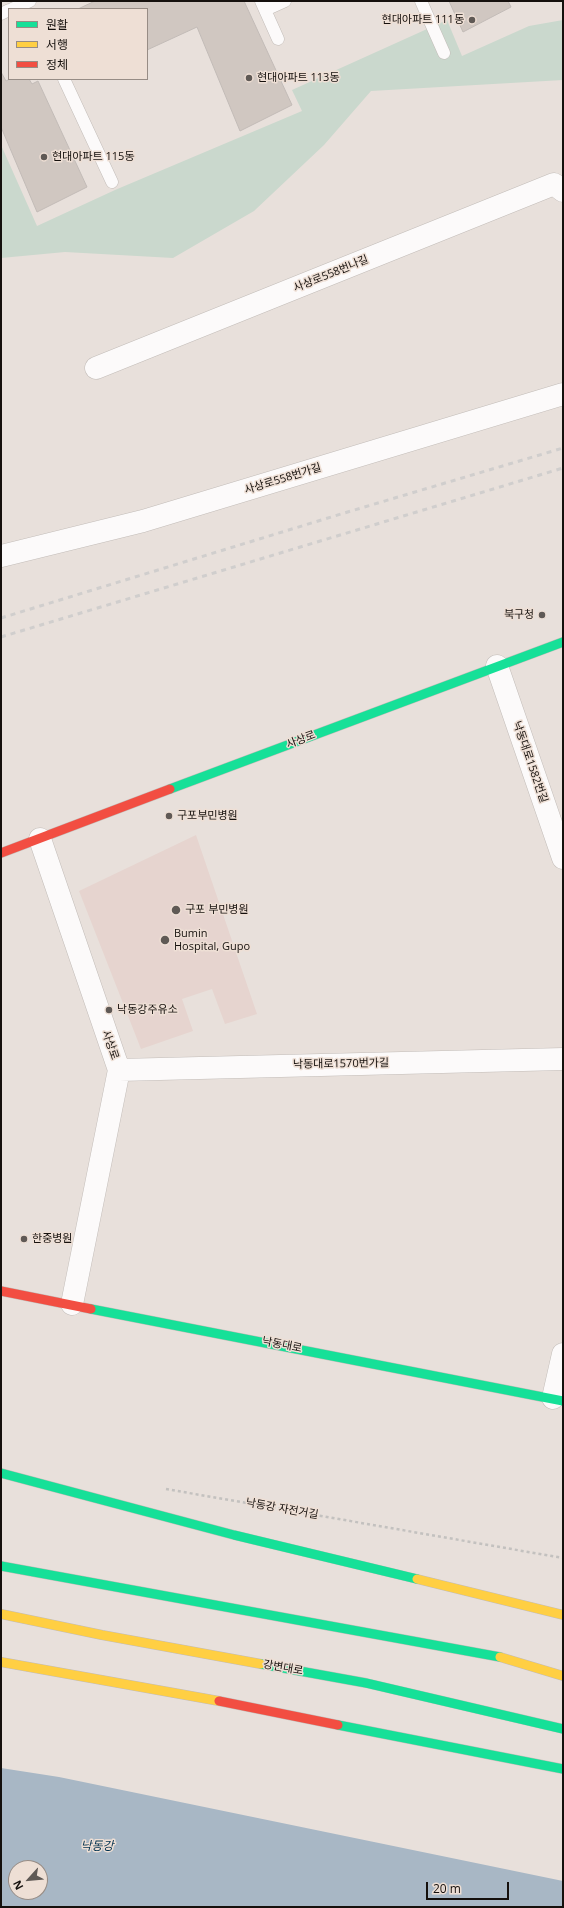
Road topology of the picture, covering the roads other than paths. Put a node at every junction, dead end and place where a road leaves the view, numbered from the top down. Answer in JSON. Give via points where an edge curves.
{"nodes":[{"id":1,"x":285,"y":1,"type":"edge"},
{"id":2,"x":421,"y":1,"type":"edge"},
{"id":3,"x":30,"y":4,"type":"edge"},
{"id":4,"x":263,"y":5,"type":"edge"},
{"id":5,"x":17,"y":8,"type":"edge"},
{"id":6,"x":278,"y":39,"type":"dead end"},
{"id":7,"x":444,"y":53,"type":"dead end"},
{"id":8,"x":64,"y":80,"type":"edge"},
{"id":9,"x":112,"y":182,"type":"dead end"},
{"id":10,"x":563,"y":191,"type":"edge"},
{"id":11,"x":96,"y":368,"type":"dead end"},
{"id":12,"x":563,"y":394,"type":"edge"},
{"id":13,"x":1,"y":556,"type":"edge"},
{"id":14,"x":563,"y":642,"type":"edge"},
{"id":15,"x":497,"y":666,"type":"junction"},
{"id":16,"x":40,"y":839,"type":"junction"},
{"id":17,"x":1,"y":853,"type":"edge"},
{"id":18,"x":563,"y":858,"type":"edge"},
{"id":19,"x":563,"y":1059,"type":"edge"},
{"id":20,"x":119,"y":1070,"type":"junction"},
{"id":21,"x":1,"y":1291,"type":"edge"},
{"id":22,"x":72,"y":1304,"type":"junction"},
{"id":23,"x":563,"y":1354,"type":"edge"},
{"id":24,"x":558,"y":1399,"type":"edge"},
{"id":25,"x":1,"y":1473,"type":"edge"},
{"id":26,"x":1,"y":1566,"type":"edge"},
{"id":27,"x":1,"y":1614,"type":"edge"},
{"id":28,"x":563,"y":1615,"type":"edge"},
{"id":29,"x":1,"y":1662,"type":"edge"},
{"id":30,"x":563,"y":1676,"type":"edge"},
{"id":31,"x":563,"y":1729,"type":"edge"},
{"id":32,"x":563,"y":1768,"type":"edge"}],
"edges":[{"from":1,"to":4,"type":"lane"},
{"from":2,"to":7,"type":"lane"},
{"from":3,"to":5,"type":"lane"},
{"from":4,"to":6,"type":"lane"},
{"from":8,"to":9,"type":"lane"},
{"from":10,"to":11,"type":"street","name":"사상로558번나길","via":[[554,184]]},
{"from":12,"to":13,"type":"street","name":"사상로558번가길","via":[[143,521]]},
{"from":14,"to":15,"type":"main road","name":"사상로"},
{"from":15,"to":16,"type":"main road","name":"사상로"},
{"from":15,"to":18,"type":"street","name":"낙동대로1582번길"},
{"from":16,"to":17,"type":"main road","name":"사상로"},
{"from":16,"to":20,"type":"street","name":"사상로"},
{"from":19,"to":20,"type":"street","name":"낙동대로1570번가길"},
{"from":20,"to":22,"type":"street","name":"사상로"},
{"from":21,"to":22,"type":"main road","name":"낙동대로"},
{"from":22,"to":24,"type":"main road","name":"낙동대로"},
{"from":23,"to":24,"type":"street"},
{"from":25,"to":28,"type":"main road","via":[[234,1535]]},
{"from":26,"to":30,"type":"main road","via":[[496,1656]]},
{"from":27,"to":31,"type":"main road","name":"강변대로","via":[[366,1683]]},
{"from":29,"to":32,"type":"main road"}]}
